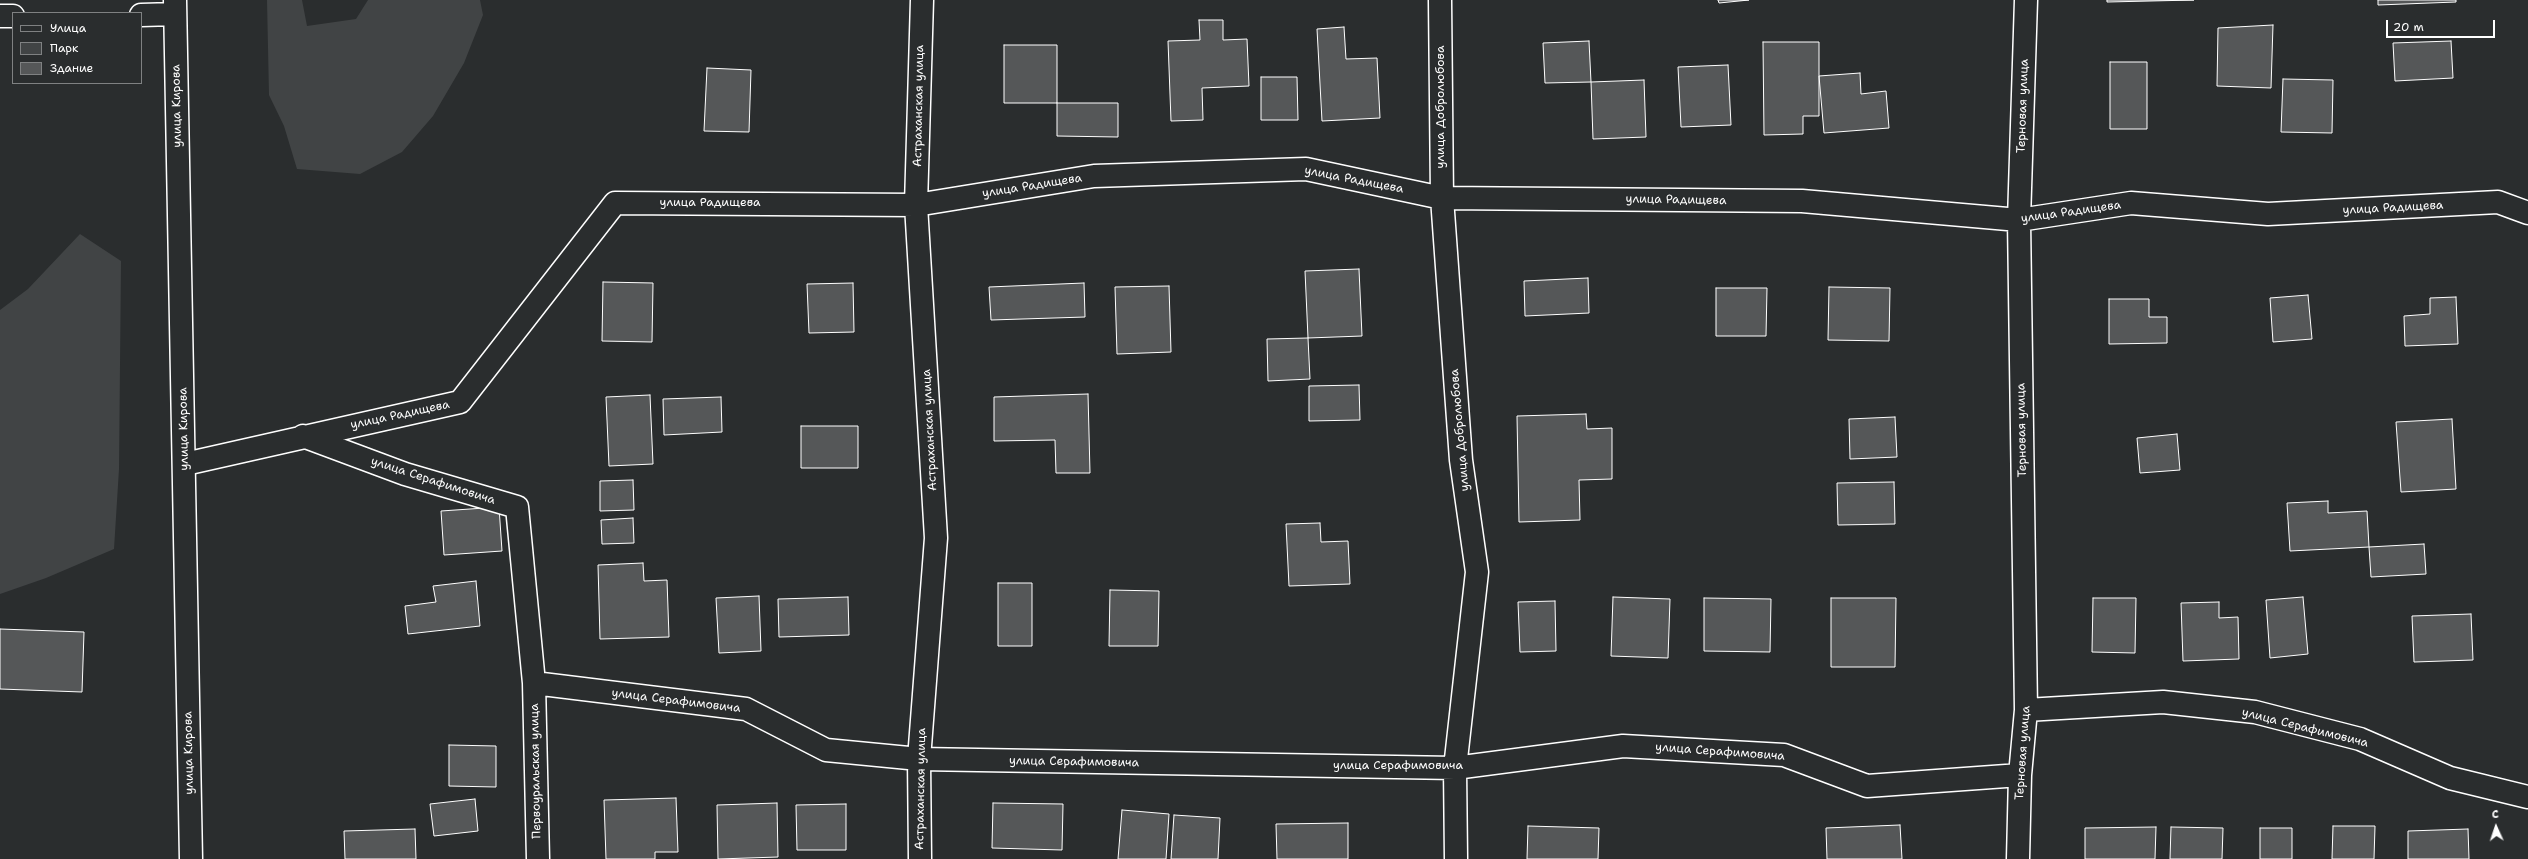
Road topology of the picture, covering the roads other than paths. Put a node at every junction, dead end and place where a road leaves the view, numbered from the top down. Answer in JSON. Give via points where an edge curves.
{"nodes":[{"id":1,"x":922,"y":0,"type":"edge"},
{"id":2,"x":1440,"y":0,"type":"edge"},
{"id":3,"x":2026,"y":0,"type":"edge"},
{"id":4,"x":175,"y":7,"type":"edge"},
{"id":5,"x":142,"y":15,"type":"edge"},
{"id":6,"x":0,"y":16,"type":"edge"},
{"id":7,"x":12,"y":16,"type":"edge"},
{"id":8,"x":1442,"y":198,"type":"junction"},
{"id":9,"x":916,"y":205,"type":"junction"},
{"id":10,"x":2528,"y":213,"type":"edge"},
{"id":11,"x":2019,"y":220,"type":"junction"},
{"id":12,"x":304,"y":436,"type":"junction"},
{"id":13,"x":185,"y":464,"type":"junction"},
{"id":14,"x":534,"y":683,"type":"junction"},
{"id":15,"x":2026,"y":710,"type":"junction"},
{"id":16,"x":919,"y":759,"type":"junction"},
{"id":17,"x":1455,"y":768,"type":"junction"},
{"id":18,"x":2020,"y":775,"type":"junction"},
{"id":19,"x":2528,"y":797,"type":"edge"},
{"id":20,"x":191,"y":859,"type":"edge"},
{"id":21,"x":538,"y":859,"type":"edge"},
{"id":22,"x":920,"y":859,"type":"edge"},
{"id":23,"x":1456,"y":859,"type":"edge"},
{"id":24,"x":2018,"y":859,"type":"edge"}],
"edges":[{"from":1,"to":9,"type":"street","name":"Астраханская улица"},
{"from":2,"to":8,"type":"street","name":"улица Добролюбова"},
{"from":3,"to":11,"type":"street","name":"Терновая улица"},
{"from":4,"to":5,"type":"street"},
{"from":4,"to":13,"type":"street","name":"улица Кирова"},
{"from":6,"to":7,"type":"street"},
{"from":8,"to":9,"type":"street","name":"улица Радищева","via":[[1306,169],[1094,176]]},
{"from":8,"to":11,"type":"street","name":"улица Радищева","via":[[1802,201]]},
{"from":8,"to":17,"type":"street","name":"улица Добролюбова","via":[[1461,460],[1477,572]]},
{"from":9,"to":12,"type":"street","name":"улица Радищева","via":[[615,203],[460,402]]},
{"from":9,"to":16,"type":"street","name":"Астраханская улица","via":[[936,538]]},
{"from":10,"to":11,"type":"street","name":"улица Радищева","via":[[2498,202],[2268,214],[2131,204]]},
{"from":11,"to":15,"type":"street","name":"Терновая улица"},
{"from":12,"to":13,"type":"street","name":"улица Радищева"},
{"from":12,"to":14,"type":"street","name":"улица Серафимовича","via":[[405,474],[517,508]]},
{"from":13,"to":20,"type":"street","name":"улица Кирова"},
{"from":14,"to":16,"type":"street","name":"улица Серафимовича","via":[[746,709],[826,750]]},
{"from":14,"to":21,"type":"street","name":"Первоуральская улица"},
{"from":15,"to":18,"type":"street","name":"Терновая улица"},
{"from":15,"to":19,"type":"street","name":"улица Серафимовича","via":[[2163,702],[2255,712],[2360,739],[2450,778]]},
{"from":16,"to":17,"type":"street","name":"улица Серафимовича"},
{"from":16,"to":22,"type":"street","name":"Астраханская улица"},
{"from":17,"to":18,"type":"street","name":"улица Серафимовича","via":[[1623,746],[1784,755],[1867,786]]},
{"from":17,"to":23,"type":"street","name":"улица Добролюбова"},
{"from":18,"to":24,"type":"street","name":"Терновая улица"}]}
